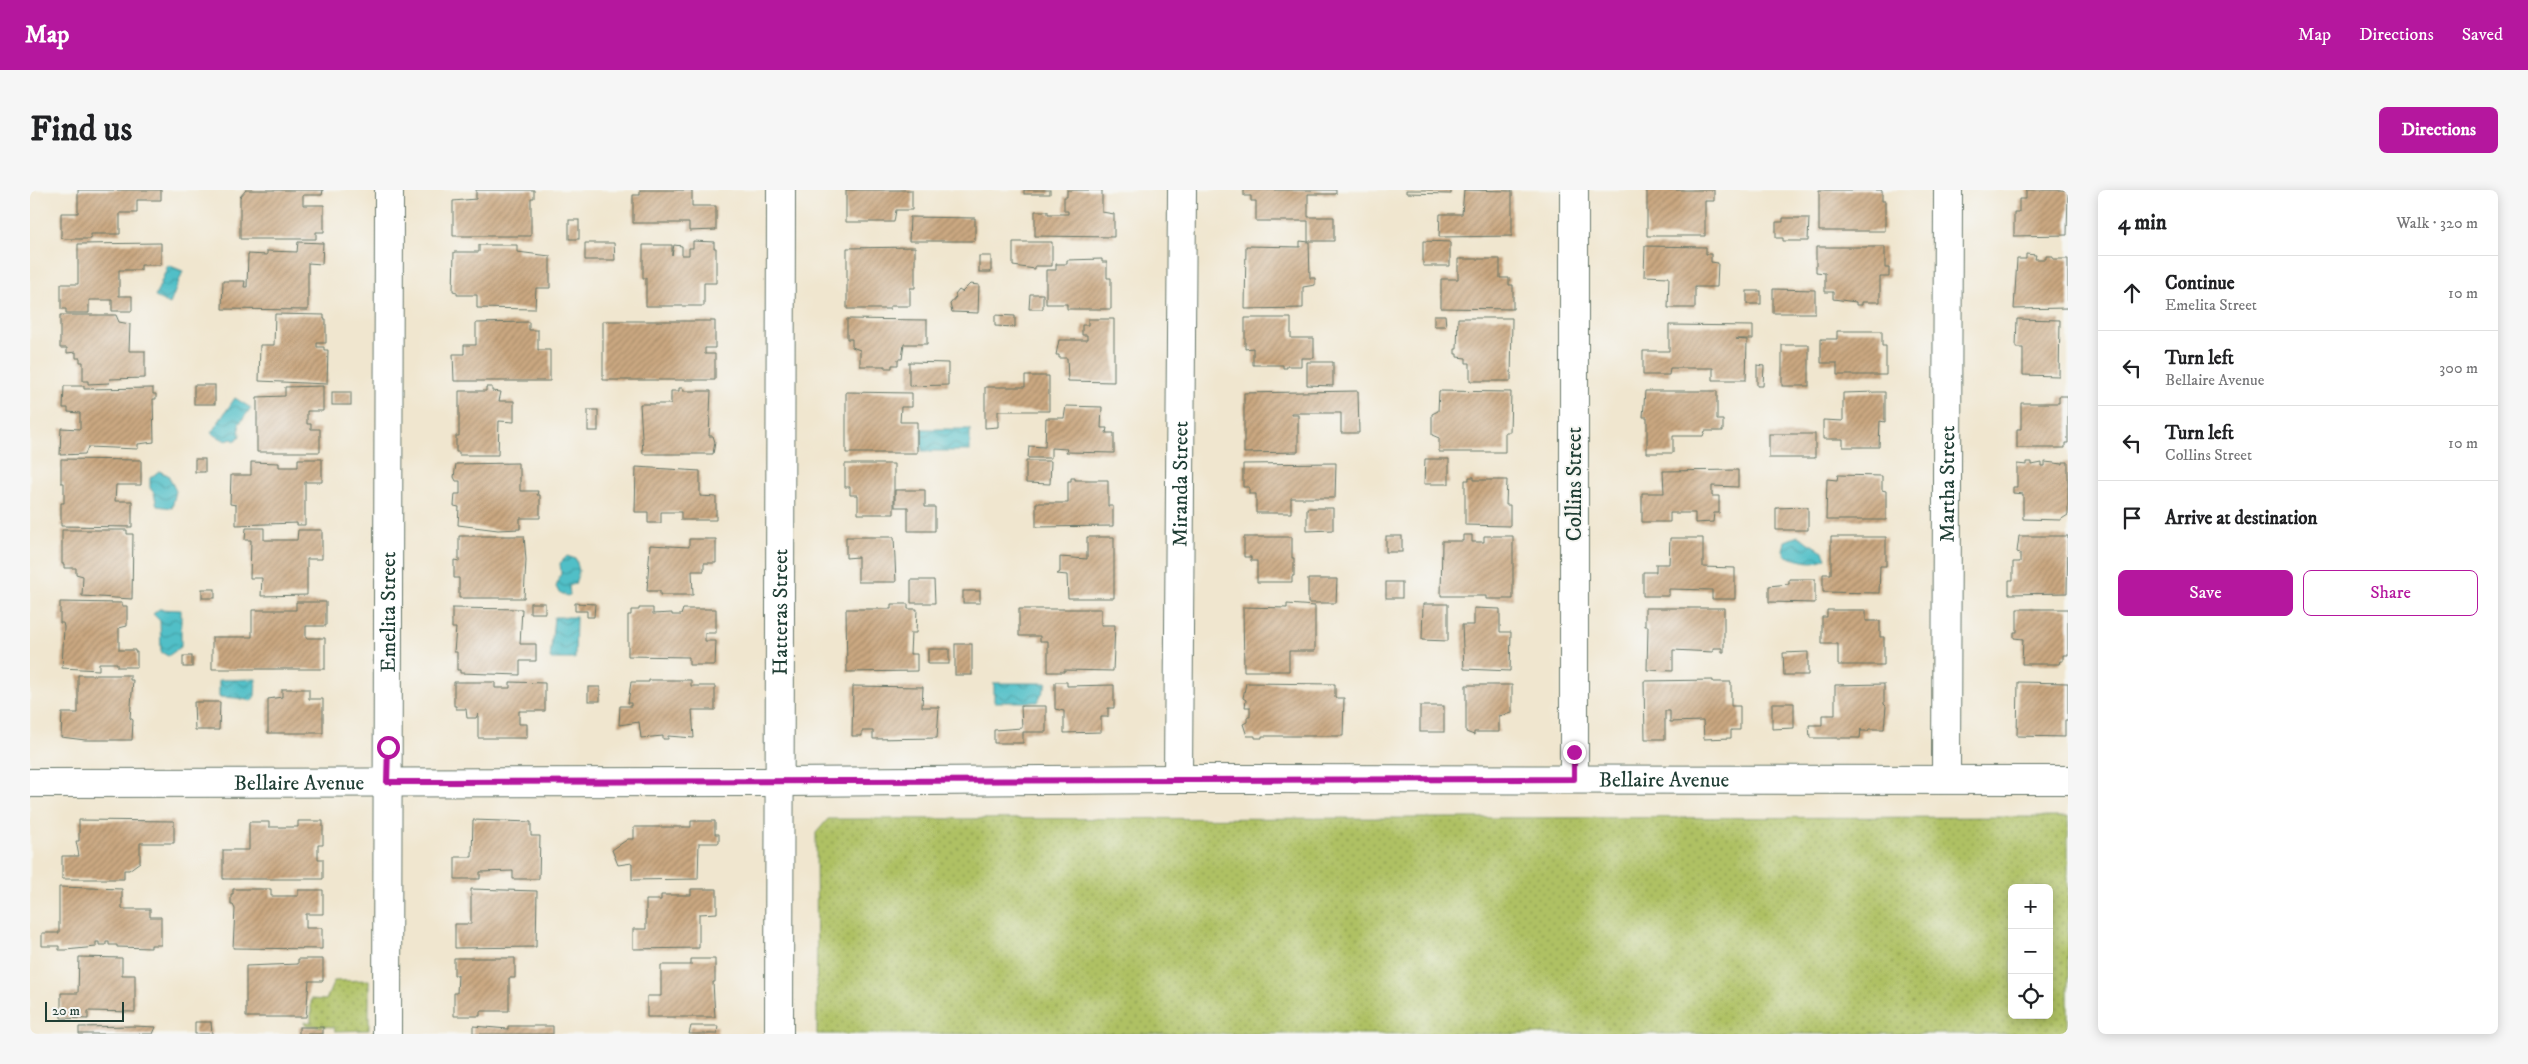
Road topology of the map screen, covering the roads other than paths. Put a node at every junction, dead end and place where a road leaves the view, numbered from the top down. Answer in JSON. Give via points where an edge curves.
{"nodes":[{"id":1,"x":389,"y":190,"type":"edge"},
{"id":2,"x":781,"y":190,"type":"edge"},
{"id":3,"x":1182,"y":190,"type":"edge"},
{"id":4,"x":1574,"y":190,"type":"edge"},
{"id":5,"x":1948,"y":190,"type":"edge"},
{"id":6,"x":1178,"y":778,"type":"junction"},
{"id":7,"x":1946,"y":778,"type":"junction"},
{"id":8,"x":1574,"y":779,"type":"junction"},
{"id":9,"x":2068,"y":780,"type":"edge"},
{"id":10,"x":387,"y":782,"type":"junction"},
{"id":11,"x":780,"y":782,"type":"junction"},
{"id":12,"x":30,"y":783,"type":"edge"},
{"id":13,"x":387,"y":1034,"type":"edge"},
{"id":14,"x":779,"y":1034,"type":"edge"}],
"edges":[{"from":1,"to":10,"type":"street","name":"Emelita Street"},
{"from":2,"to":11,"type":"street","name":"Hatteras Street"},
{"from":3,"to":6,"type":"street","name":"Miranda Street"},
{"from":4,"to":8,"type":"street","name":"Collins Street"},
{"from":5,"to":7,"type":"street","name":"Martha Street"},
{"from":6,"to":8,"type":"street","name":"Bellaire Avenue"},
{"from":6,"to":11,"type":"street","name":"Bellaire Avenue"},
{"from":7,"to":8,"type":"street","name":"Bellaire Avenue"},
{"from":7,"to":9,"type":"street","name":"Bellaire Avenue"},
{"from":10,"to":11,"type":"street","name":"Bellaire Avenue"},
{"from":10,"to":12,"type":"street","name":"Bellaire Avenue"},
{"from":10,"to":13,"type":"street","name":"Emelita Street"},
{"from":11,"to":14,"type":"street","name":"Hatteras Street"}]}
